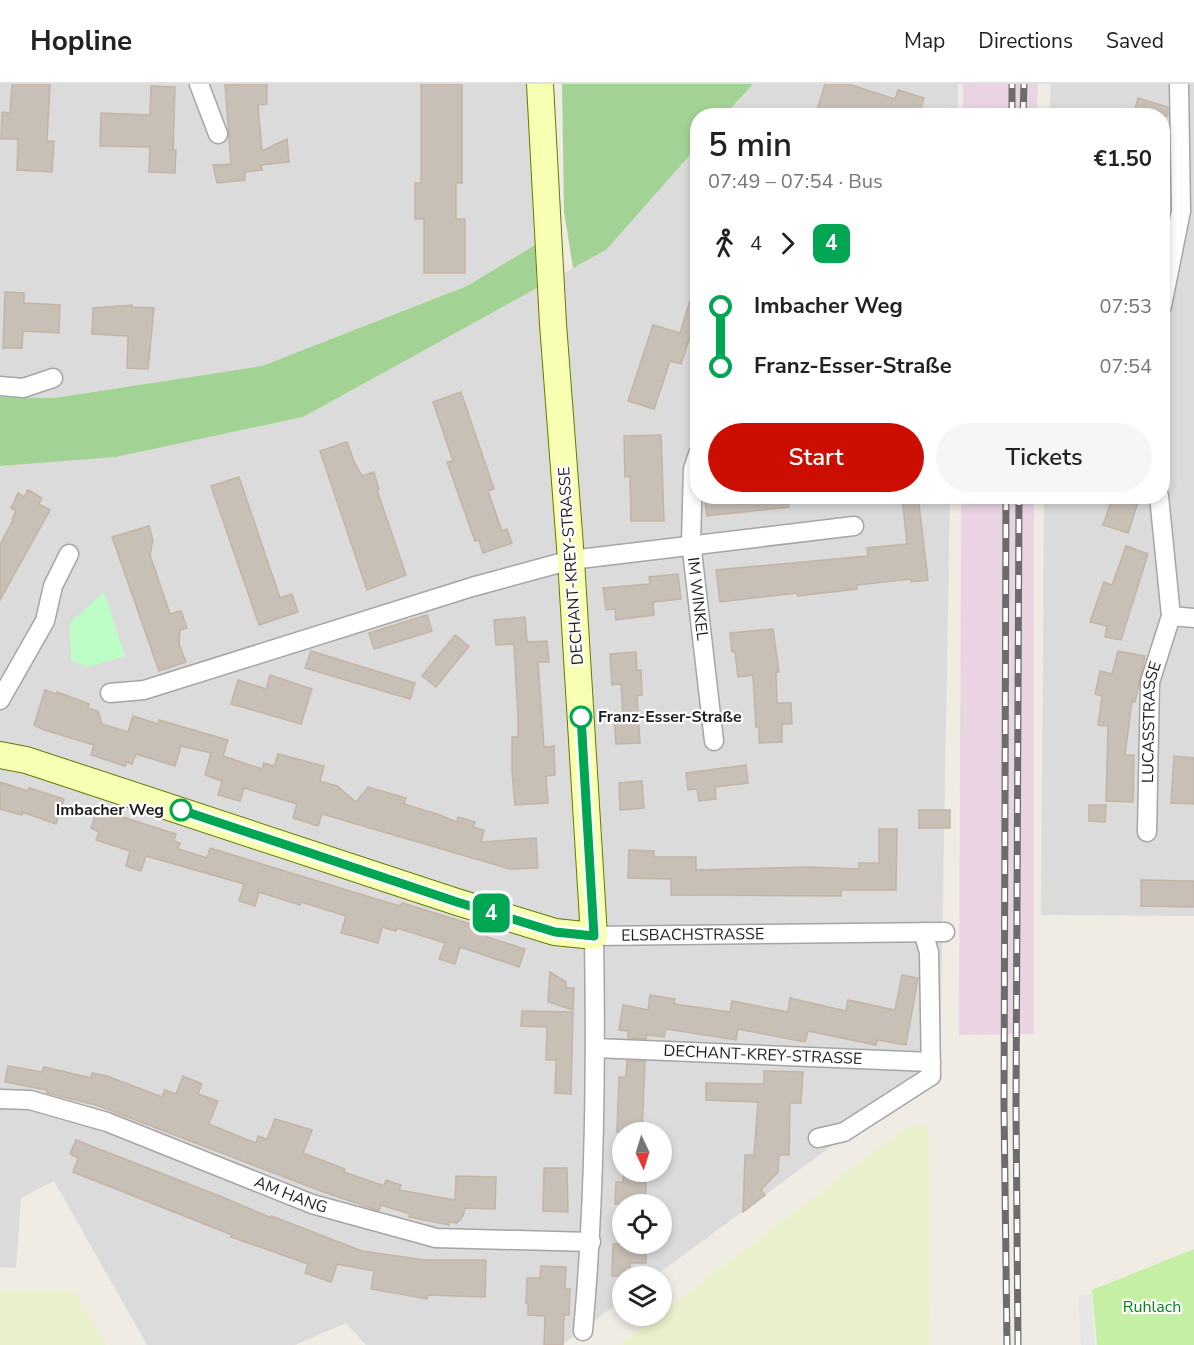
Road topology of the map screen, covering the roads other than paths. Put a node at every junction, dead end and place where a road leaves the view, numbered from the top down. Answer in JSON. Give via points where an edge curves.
{"nodes":[{"id":1,"x":199,"y":84,"type":"edge"},
{"id":2,"x":540,"y":84,"type":"edge"},
{"id":3,"x":1179,"y":84,"type":"edge"},
{"id":4,"x":218,"y":134,"type":"dead end"},
{"id":5,"x":1170,"y":266,"type":"edge"},
{"id":6,"x":53,"y":378,"type":"dead end"},
{"id":7,"x":0,"y":386,"type":"edge"},
{"id":8,"x":693,"y":504,"type":"edge"},
{"id":9,"x":1160,"y":504,"type":"edge"},
{"id":10,"x":854,"y":526,"type":"dead end"},
{"id":11,"x":692,"y":545,"type":"junction"},
{"id":12,"x":69,"y":554,"type":"dead end"},
{"id":13,"x":571,"y":560,"type":"junction"},
{"id":14,"x":1171,"y":616,"type":"junction"},
{"id":15,"x":1194,"y":618,"type":"edge"},
{"id":16,"x":110,"y":693,"type":"dead end"},
{"id":17,"x":0,"y":700,"type":"edge"},
{"id":18,"x":714,"y":741,"type":"dead end"},
{"id":19,"x":0,"y":755,"type":"edge"},
{"id":20,"x":1147,"y":832,"type":"dead end"},
{"id":21,"x":923,"y":932,"type":"junction"},
{"id":22,"x":945,"y":932,"type":"dead end"},
{"id":23,"x":594,"y":936,"type":"junction"},
{"id":24,"x":596,"y":1048,"type":"junction"},
{"id":25,"x":931,"y":1062,"type":"junction"},
{"id":26,"x":0,"y":1098,"type":"edge"},
{"id":27,"x":818,"y":1138,"type":"dead end"},
{"id":28,"x":591,"y":1242,"type":"junction"},
{"id":29,"x":583,"y":1331,"type":"dead end"}],
"edges":[{"from":1,"to":4,"type":"street"},
{"from":2,"to":13,"type":"street","name":"DECHANT-KREY-STRASSE"},
{"from":3,"to":5,"type":"street","via":[[1181,211]]},
{"from":6,"to":7,"type":"street","via":[[24,388]]},
{"from":8,"to":11,"type":"street","name":"IM WINKEL"},
{"from":9,"to":14,"type":"street","name":"LUCASSTRASSE"},
{"from":10,"to":11,"type":"street"},
{"from":11,"to":13,"type":"street"},
{"from":11,"to":18,"type":"street","name":"IM WINKEL"},
{"from":12,"to":17,"type":"street","via":[[53,586],[45,621]]},
{"from":13,"to":16,"type":"street","via":[[472,587],[144,690]]},
{"from":13,"to":23,"type":"street","name":"DECHANT-KREY-STRASSE"},
{"from":14,"to":15,"type":"street"},
{"from":14,"to":20,"type":"street","name":"LUCASSTRASSE","via":[[1150,682]]},
{"from":19,"to":23,"type":"street","name":"ELSBACHSTRASSE","via":[[48,767],[555,932]]},
{"from":21,"to":22,"type":"street","name":"ELSBACHSTRASSE"},
{"from":21,"to":23,"type":"street","name":"ELSBACHSTRASSE"},
{"from":21,"to":25,"type":"street","via":[[930,952]]},
{"from":23,"to":24,"type":"street","name":"DECHANT-KREY-STRASSE"},
{"from":24,"to":25,"type":"street","name":"DECHANT-KREY-STRASSE"},
{"from":24,"to":28,"type":"street","name":"DECHANT-KREY-STRASSE"},
{"from":25,"to":27,"type":"street","via":[[931,1076],[844,1132]]},
{"from":26,"to":28,"type":"street","name":"AM HANG","via":[[30,1101],[107,1122],[312,1204],[436,1238]]},
{"from":28,"to":29,"type":"street","name":"DECHANT-KREY-STRASSE"}]}
